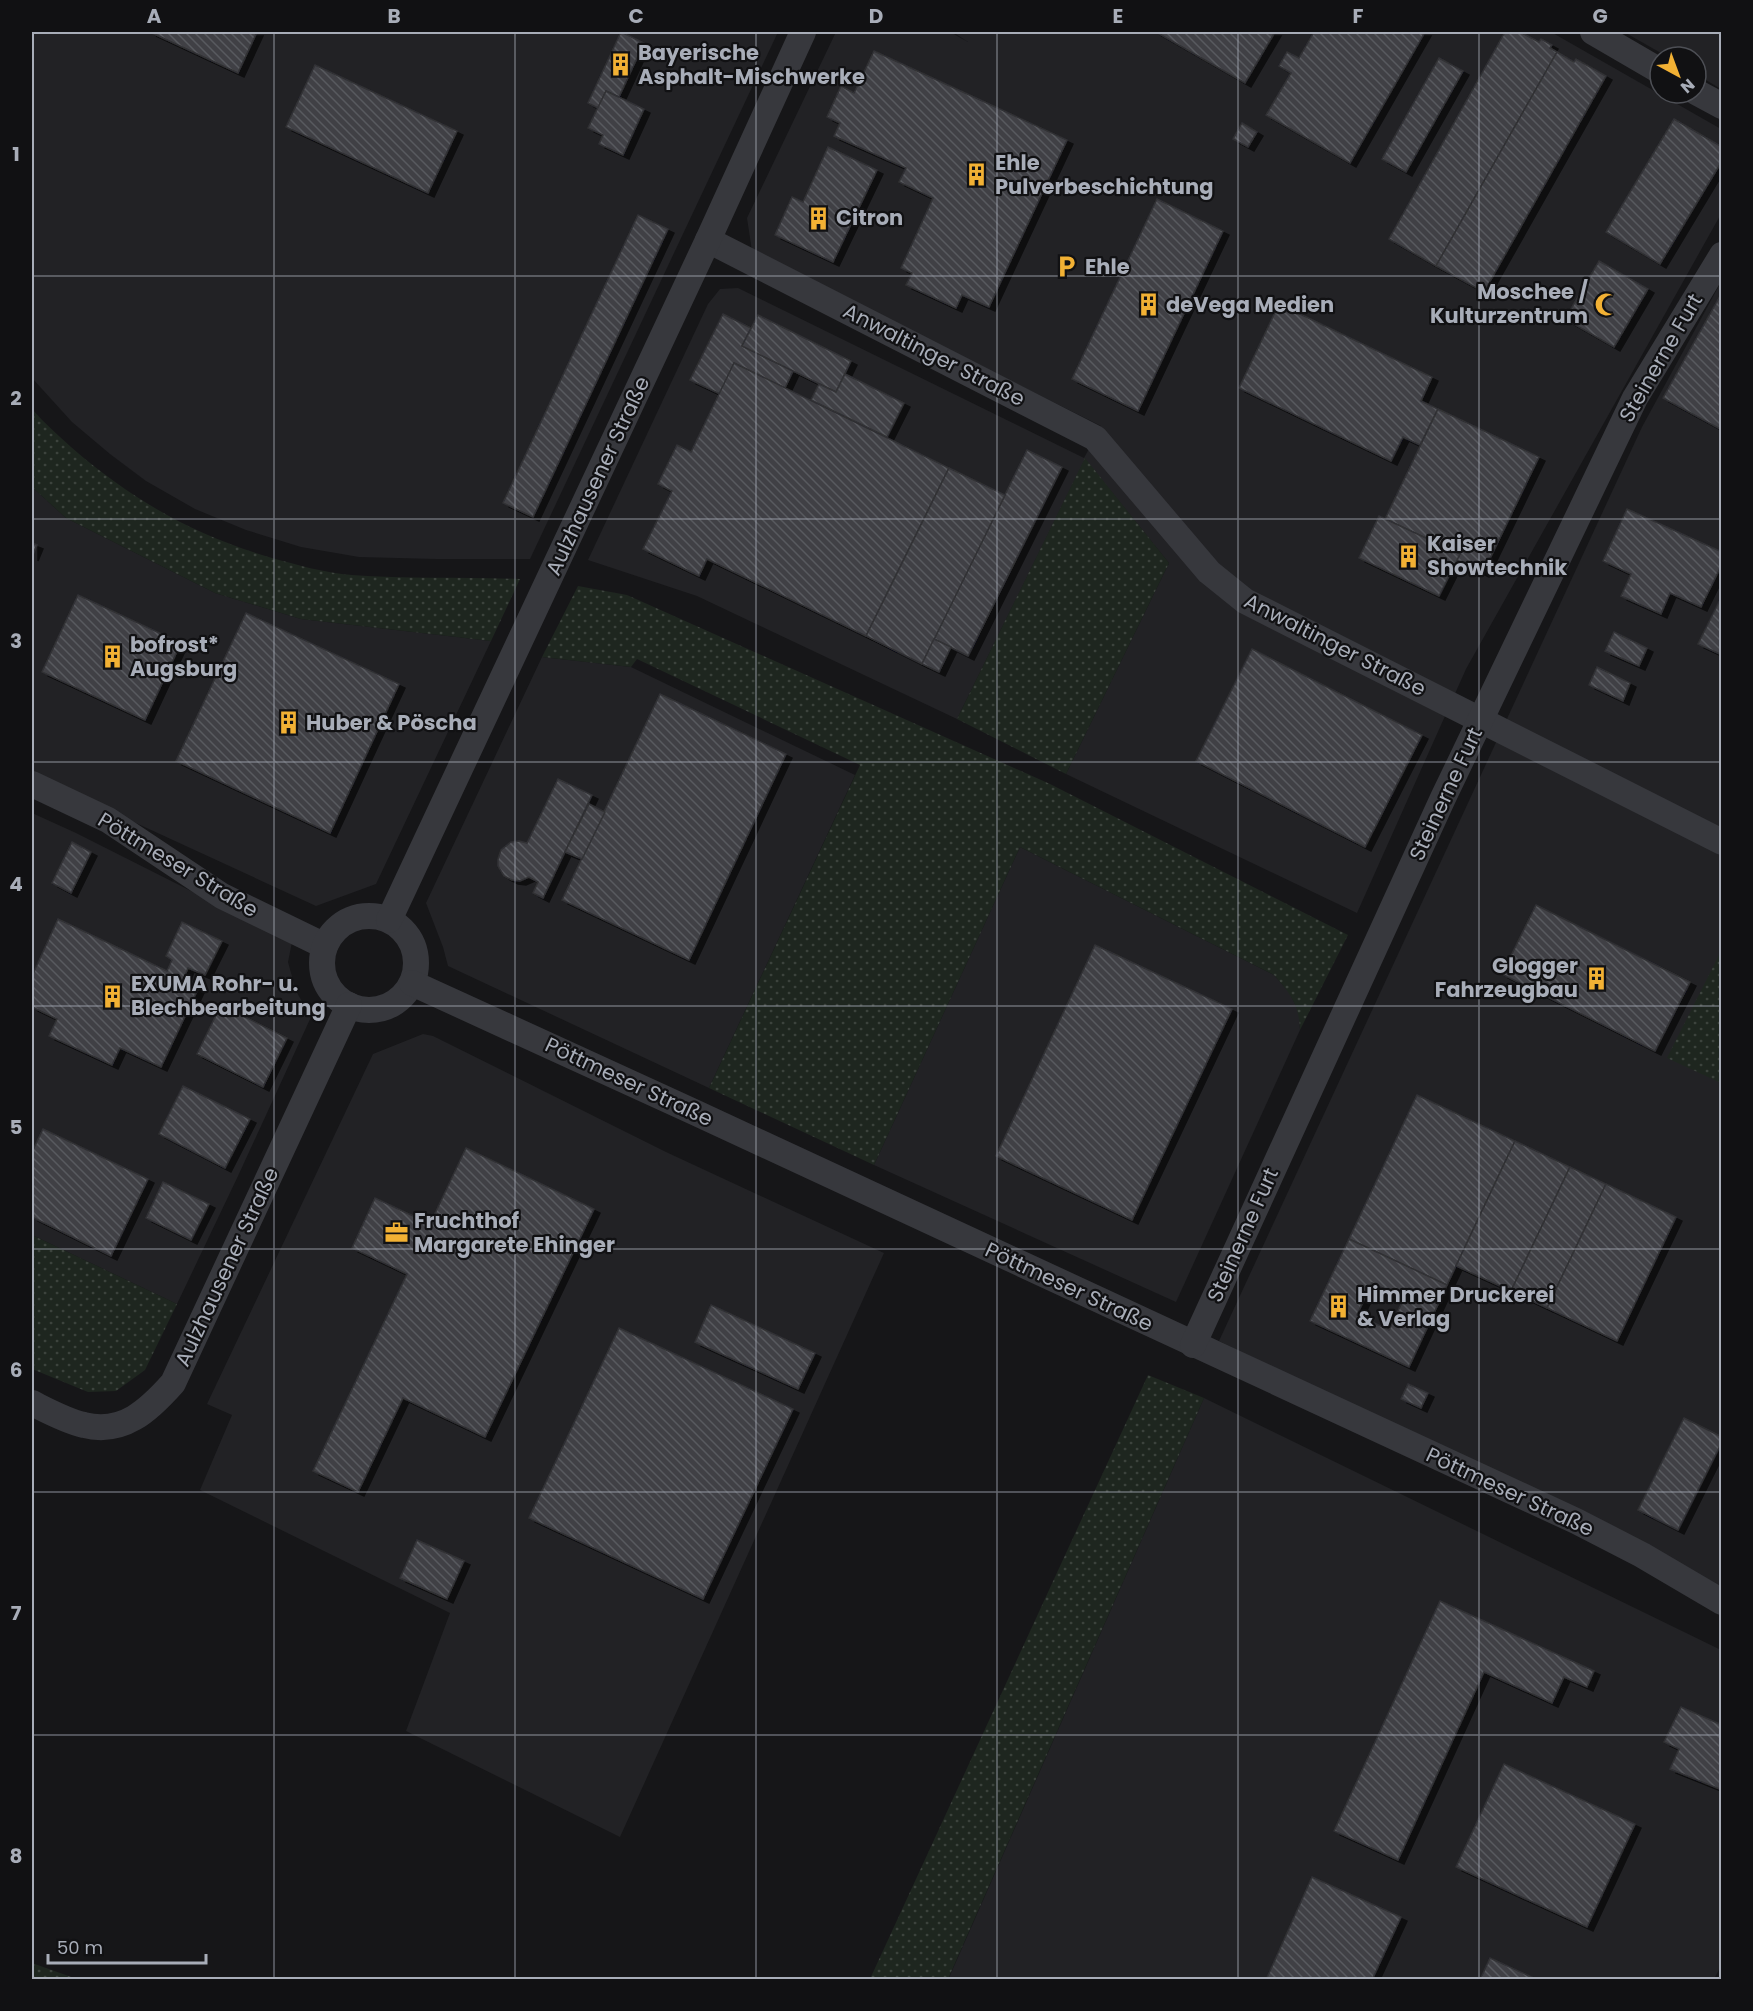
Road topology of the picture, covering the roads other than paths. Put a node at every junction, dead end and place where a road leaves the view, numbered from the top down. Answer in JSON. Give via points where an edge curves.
{"nodes":[{"id":1,"x":803,"y":32,"type":"edge"},
{"id":2,"x":1593,"y":32,"type":"edge"},
{"id":3,"x":1648,"y":64,"type":"edge"},
{"id":4,"x":1708,"y":98,"type":"edge"},
{"id":5,"x":1722,"y":106,"type":"edge"},
{"id":6,"x":708,"y":240,"type":"junction"},
{"id":7,"x":1722,"y":255,"type":"edge"},
{"id":8,"x":1480,"y":721,"type":"junction"},
{"id":9,"x":32,"y":784,"type":"edge"},
{"id":10,"x":1722,"y":842,"type":"edge"},
{"id":11,"x":389,"y":920,"type":"junction"},
{"id":12,"x":325,"y":946,"type":"junction"},
{"id":13,"x":412,"y":983,"type":"junction"},
{"id":14,"x":349,"y":1005,"type":"junction"},
{"id":15,"x":1193,"y":1345,"type":"junction"},
{"id":16,"x":32,"y":1403,"type":"edge"},
{"id":17,"x":1722,"y":1602,"type":"edge"}],
"edges":[{"from":1,"to":6,"type":"street","name":"Aulzhausener Straße"},
{"from":2,"to":3,"type":"street"},
{"from":4,"to":5,"type":"street"},
{"from":6,"to":8,"type":"street","name":"Anwaltinger Straße","via":[[1095,438],[1209,572],[1245,601]]},
{"from":6,"to":11,"type":"street","name":"Aulzhausener Straße"},
{"from":7,"to":8,"type":"street","name":"Steinerne Furt","via":[[1635,398]]},
{"from":8,"to":10,"type":"street","name":"Anwaltinger Straße"},
{"from":8,"to":15,"type":"street","name":"Steinerne Furt"},
{"from":9,"to":12,"type":"street","name":"Pöttmeser Straße","via":[[108,820],[222,896]]},
{"from":11,"to":12,"type":"street","via":[[370,916],[352,919],[340,925]]},
{"from":11,"to":13,"type":"street","via":[[411,940],[416,954]]},
{"from":12,"to":14,"type":"street","via":[[322,959],[326,980],[338,998]]},
{"from":13,"to":14,"type":"street","via":[[392,1004],[378,1009],[363,1010]]},
{"from":13,"to":15,"type":"street","name":"Pöttmeser Straße"},
{"from":14,"to":16,"type":"street","name":"Aulzhausener Straße","via":[[173,1383],[141,1415],[105,1427],[84,1425]]},
{"from":15,"to":17,"type":"street","name":"Pöttmeser Straße","via":[[1575,1521]]}]}
